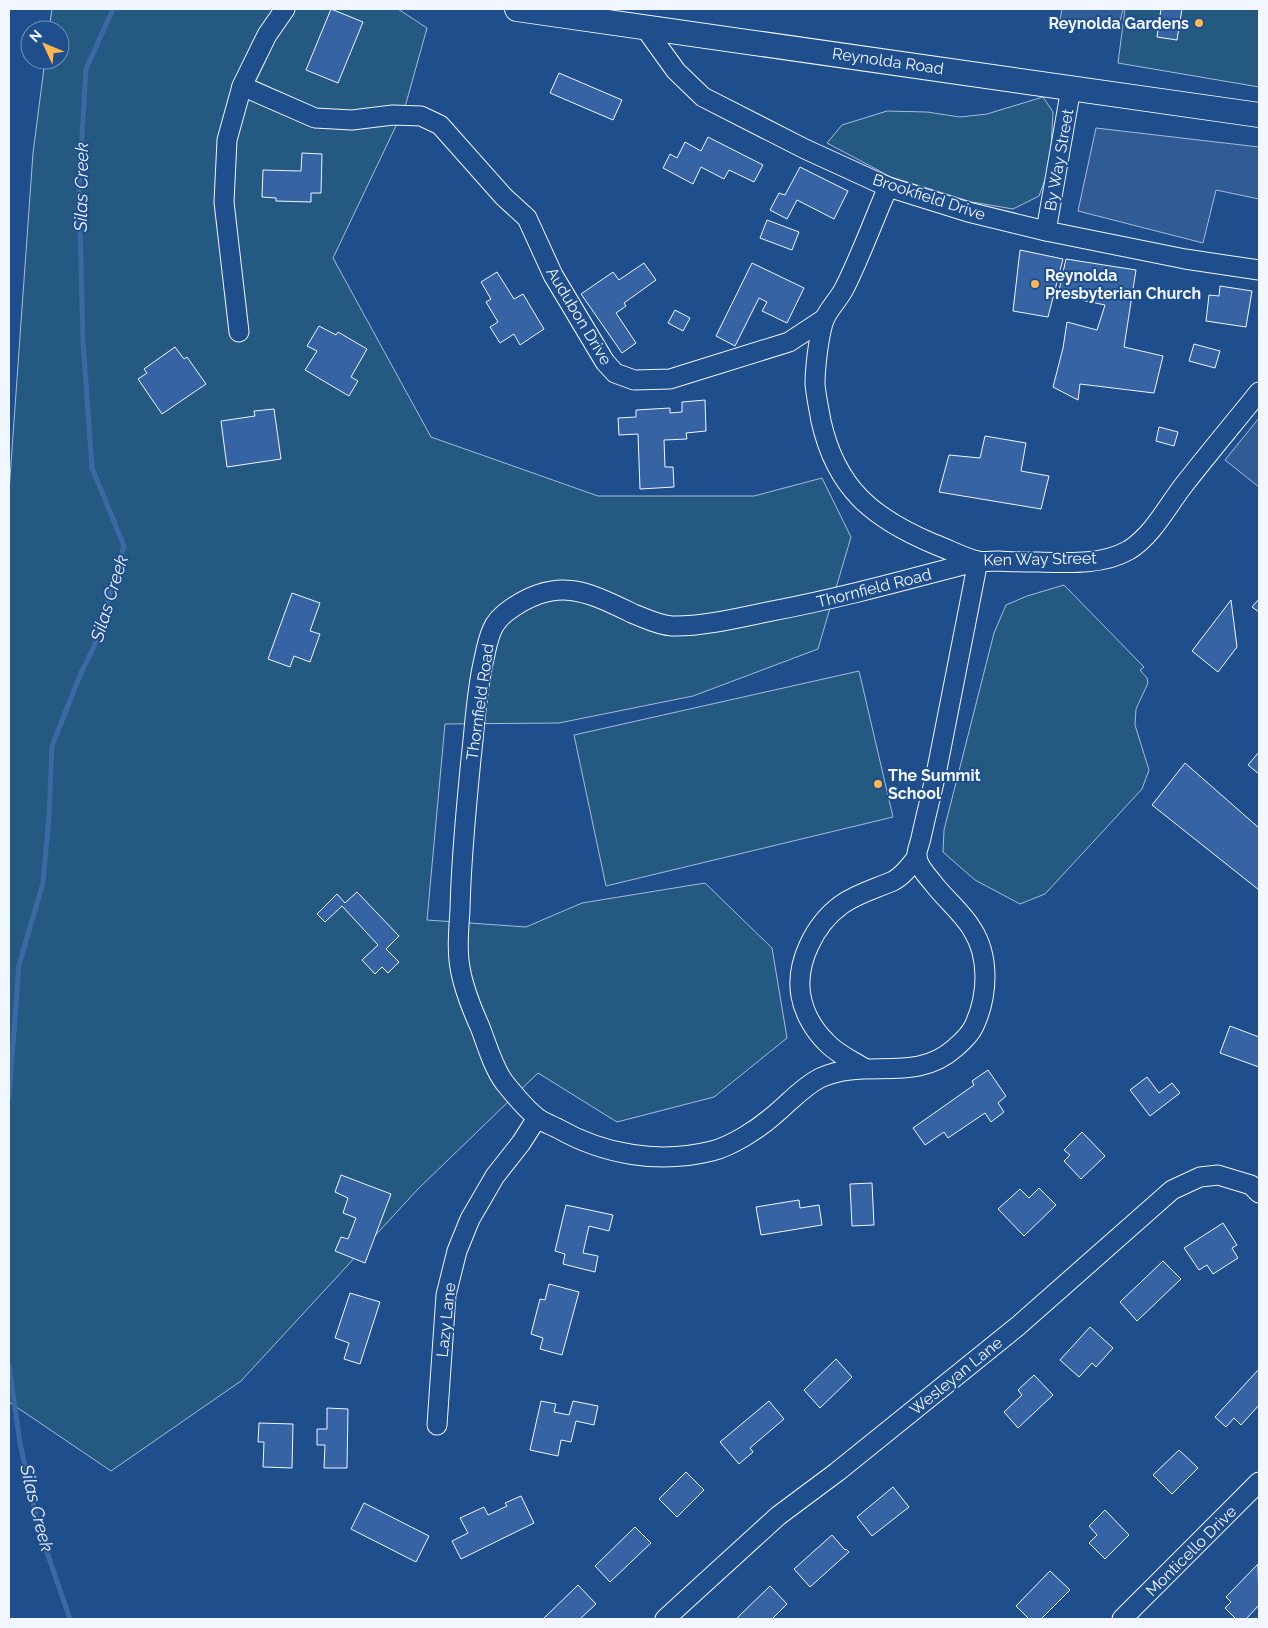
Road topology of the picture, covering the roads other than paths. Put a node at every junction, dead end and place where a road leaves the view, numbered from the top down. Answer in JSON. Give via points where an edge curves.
{"nodes":[{"id":1,"x":285,"y":9,"type":"edge"},
{"id":2,"x":516,"y":9,"type":"edge"},
{"id":3,"x":644,"y":28,"type":"junction"},
{"id":4,"x":242,"y":86,"type":"junction"},
{"id":5,"x":1071,"y":88,"type":"junction"},
{"id":6,"x":1259,"y":114,"type":"edge"},
{"id":7,"x":888,"y":187,"type":"junction"},
{"id":8,"x":1046,"y":231,"type":"junction"},
{"id":9,"x":1259,"y":270,"type":"edge"},
{"id":10,"x":824,"y":319,"type":"junction"},
{"id":11,"x":239,"y":332,"type":"dead end"},
{"id":12,"x":1259,"y":392,"type":"edge"},
{"id":13,"x":978,"y":561,"type":"junction"},
{"id":14,"x":917,"y":857,"type":"junction"},
{"id":15,"x":864,"y":1068,"type":"junction"},
{"id":16,"x":537,"y":1118,"type":"junction"},
{"id":17,"x":1259,"y":1193,"type":"edge"},
{"id":18,"x":437,"y":1425,"type":"dead end"},
{"id":19,"x":1259,"y":1482,"type":"edge"},
{"id":20,"x":665,"y":1619,"type":"edge"},
{"id":21,"x":1122,"y":1619,"type":"edge"}],
"edges":[{"from":1,"to":4,"type":"street","via":[[266,35]]},
{"from":2,"to":3,"type":"main road","name":"Reynolda Road"},
{"from":3,"to":5,"type":"main road","name":"Reynolda Road"},
{"from":3,"to":7,"type":"street","name":"Brookfield Drive","via":[[676,71],[703,97]]},
{"from":4,"to":10,"type":"street","name":"Audubon Drive","via":[[315,118],[352,120],[393,115],[421,116],[440,125],[527,218],[553,275],[605,362],[615,373],[634,380],[670,378],[789,342]]},
{"from":4,"to":11,"type":"street","via":[[226,140],[224,202]]},
{"from":5,"to":6,"type":"main road","name":"Reynolda Road"},
{"from":5,"to":8,"type":"street","name":"By Way Street"},
{"from":7,"to":8,"type":"street","name":"Brookfield Drive","via":[[968,212]]},
{"from":7,"to":10,"type":"street","name":"Ken Way Street","via":[[845,287]]},
{"from":8,"to":9,"type":"street","name":"Brookfield Drive","via":[[1185,259]]},
{"from":10,"to":13,"type":"street","name":"Ken Way Street","via":[[815,384],[827,445],[849,487],[882,518]]},
{"from":12,"to":13,"type":"street","name":"Ken Way Street","via":[[1153,527],[1130,549],[1096,561]]},
{"from":13,"to":14,"type":"street"},
{"from":13,"to":16,"type":"street","name":"Thornfield Road","via":[[817,602],[681,626],[650,621],[588,594],[557,590],[534,595],[495,623],[479,683],[467,796],[458,956],[475,1016],[502,1080]]},
{"from":14,"to":15,"type":"street","via":[[894,881],[860,894],[826,918],[808,948],[803,967],[801,996],[815,1028],[834,1050]]},
{"from":14,"to":15,"type":"street","name":"Thornfield Road","via":[[930,880],[970,924],[980,942],[986,974],[983,999],[969,1034],[942,1058],[902,1068]]},
{"from":15,"to":16,"type":"street","name":"Thornfield Road","via":[[845,1070],[806,1086],[772,1117],[740,1138],[720,1149],[690,1156],[644,1157],[599,1147]]},
{"from":16,"to":18,"type":"street","name":"Lazy Lane","via":[[495,1176],[470,1219],[457,1251],[446,1296]]},
{"from":17,"to":20,"type":"street","name":"Wesleyan Lane","via":[[1251,1184],[1218,1175],[1200,1177],[1172,1190],[1018,1326],[853,1460],[778,1516]]},
{"from":19,"to":21,"type":"street","name":"Monticello Drive"}]}
